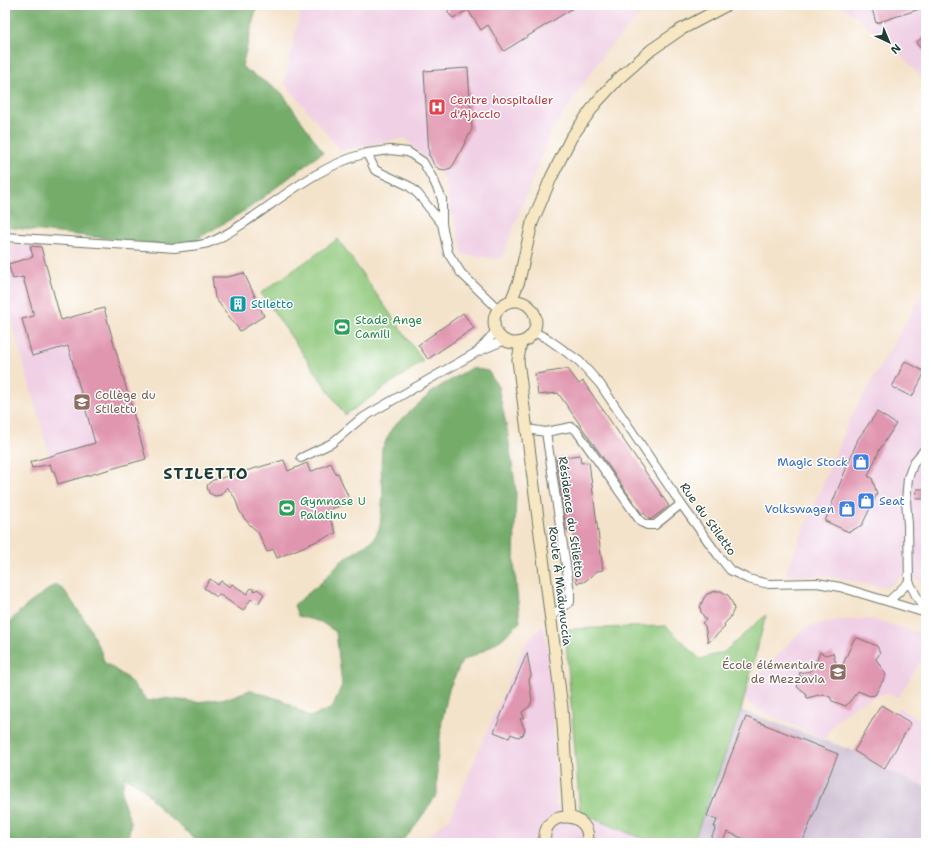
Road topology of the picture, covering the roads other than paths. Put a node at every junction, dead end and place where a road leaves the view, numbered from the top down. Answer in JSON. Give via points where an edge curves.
{"nodes":[{"id":1,"x":727,"y":5,"type":"edge"},
{"id":2,"x":367,"y":153,"type":"junction"},
{"id":3,"x":442,"y":224,"type":"junction"},
{"id":4,"x":5,"y":237,"type":"edge"},
{"id":5,"x":519,"y":281,"type":"junction"},
{"id":6,"x":511,"y":301,"type":"junction"},
{"id":7,"x":524,"y":302,"type":"junction"},
{"id":8,"x":498,"y":309,"type":"junction"},
{"id":9,"x":496,"y":331,"type":"junction"},
{"id":10,"x":534,"y":332,"type":"junction"},
{"id":11,"x":512,"y":341,"type":"junction"},
{"id":12,"x":477,"y":352,"type":"junction"},
{"id":13,"x":527,"y":429,"type":"junction"},
{"id":14,"x":546,"y":432,"type":"junction"},
{"id":15,"x":926,"y":448,"type":"edge"},
{"id":16,"x":301,"y":458,"type":"dead end"},
{"id":17,"x":681,"y":504,"type":"junction"},
{"id":18,"x":909,"y":582,"type":"junction"},
{"id":19,"x":889,"y":601,"type":"junction"},
{"id":20,"x":925,"y":612,"type":"edge"},
{"id":21,"x":551,"y":616,"type":"junction"},
{"id":22,"x":569,"y":816,"type":"junction"},
{"id":23,"x":545,"y":843,"type":"edge"},
{"id":24,"x":587,"y":843,"type":"edge"}],
"edges":[{"from":1,"to":5,"type":"main road","via":[[680,30],[651,50],[596,103],[571,138],[551,178],[532,223]]},
{"from":2,"to":3,"type":"street","via":[[375,170],[409,186]]},
{"from":2,"to":3,"type":"street","via":[[390,150],[408,152],[423,162],[442,199]]},
{"from":2,"to":4,"type":"street","via":[[338,162],[317,173],[234,229],[203,244],[175,248]]},
{"from":3,"to":8,"type":"street","via":[[448,253],[462,273]]},
{"from":5,"to":6,"type":"main road"},
{"from":5,"to":7,"type":"main road"},
{"from":6,"to":7,"type":"main road"},
{"from":6,"to":8,"type":"main road"},
{"from":7,"to":10,"type":"main road","via":[[534,311]]},
{"from":8,"to":9,"type":"main road","via":[[494,320]]},
{"from":9,"to":11,"type":"main road","via":[[500,336]]},
{"from":9,"to":12,"type":"street"},
{"from":10,"to":11,"type":"main road","via":[[531,336]]},
{"from":10,"to":17,"type":"street","name":"Rue du Stiletto","via":[[579,362],[600,384]]},
{"from":11,"to":12,"type":"street"},
{"from":11,"to":13,"type":"main road","name":"Route À Madunuccia","via":[[518,360]]},
{"from":12,"to":16,"type":"street","via":[[358,421],[332,444]]},
{"from":13,"to":14,"type":"street"},
{"from":13,"to":21,"type":"main road","name":"Route À Madunuccia"},
{"from":14,"to":17,"type":"street","via":[[571,427],[576,430],[641,522],[647,526],[655,525]]},
{"from":14,"to":21,"type":"street","name":"Résidence du Stiletto","via":[[570,592],[570,602]]},
{"from":15,"to":18,"type":"street","via":[[914,462],[908,478],[906,501]]},
{"from":17,"to":19,"type":"street","name":"Rue du Stiletto","via":[[730,570],[748,579],[769,584],[817,583]]},
{"from":18,"to":19,"type":"street"},
{"from":18,"to":20,"type":"street"},
{"from":19,"to":20,"type":"street","name":"Rue du Stiletto"},
{"from":21,"to":22,"type":"main road","name":"Route À Madunuccia","via":[[562,708]]},
{"from":22,"to":23,"type":"main road","via":[[552,821],[546,828]]},
{"from":22,"to":24,"type":"main road","via":[[579,820],[586,828]]}]}
